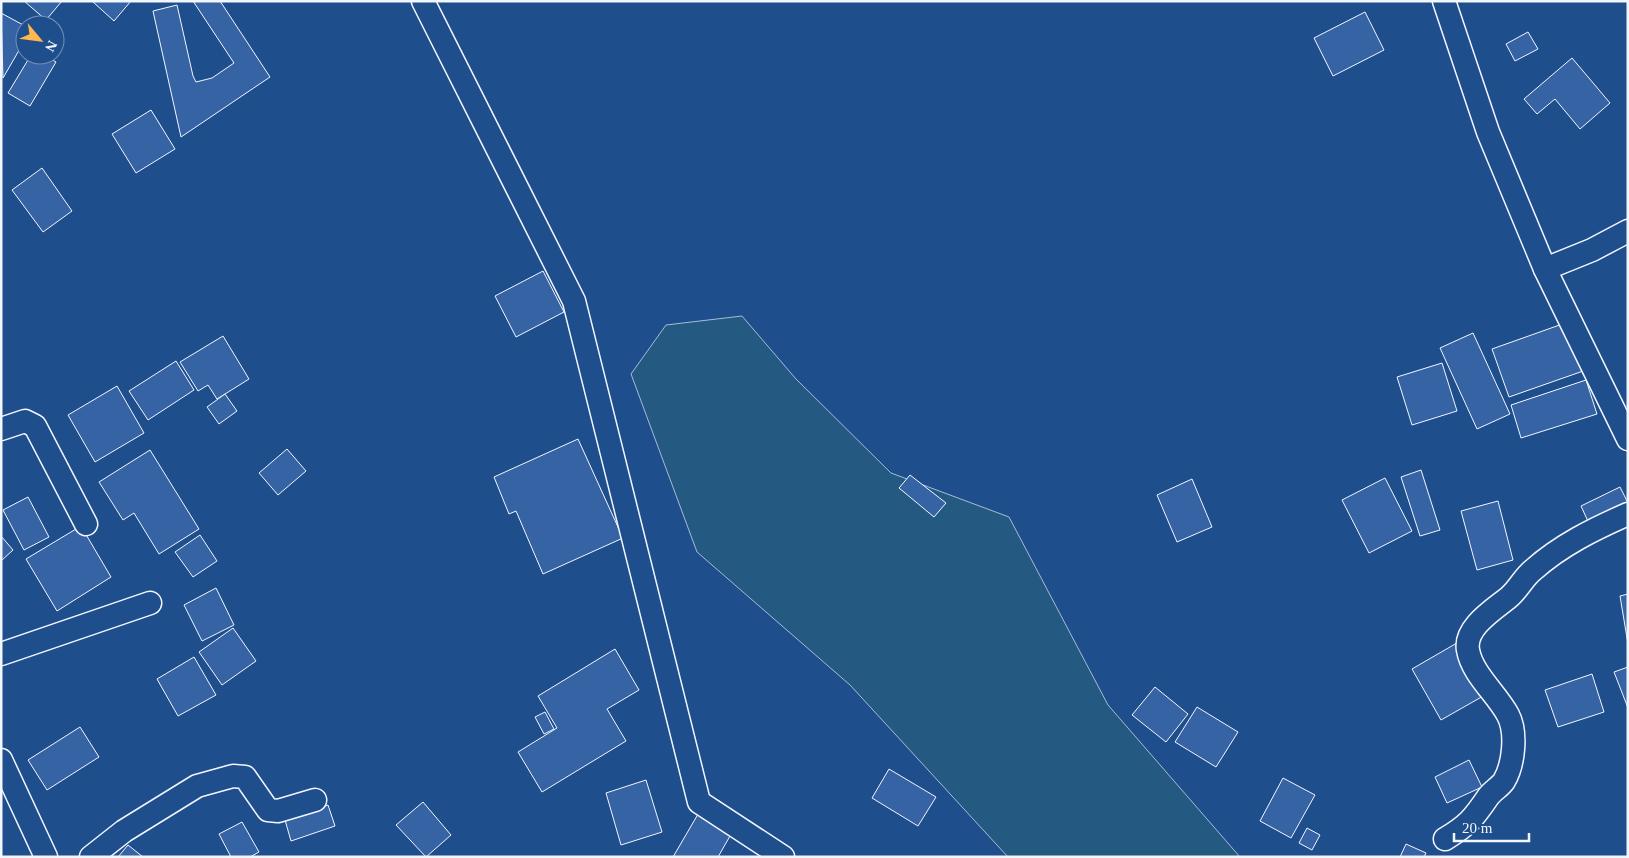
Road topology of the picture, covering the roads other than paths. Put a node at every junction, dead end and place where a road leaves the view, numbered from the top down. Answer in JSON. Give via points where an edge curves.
{"nodes":[{"id":1,"x":423,"y":1,"type":"edge"},
{"id":2,"x":1444,"y":1,"type":"edge"},
{"id":3,"x":1628,"y":231,"type":"edge"},
{"id":4,"x":1545,"y":269,"type":"junction"},
{"id":5,"x":1,"y":429,"type":"edge"},
{"id":6,"x":1628,"y":439,"type":"edge"},
{"id":7,"x":1628,"y":514,"type":"edge"},
{"id":8,"x":86,"y":524,"type":"dead end"},
{"id":9,"x":150,"y":603,"type":"dead end"},
{"id":10,"x":1,"y":654,"type":"edge"},
{"id":11,"x":1,"y":760,"type":"edge"},
{"id":12,"x":315,"y":800,"type":"dead end"},
{"id":13,"x":1445,"y":839,"type":"dead end"},
{"id":14,"x":46,"y":857,"type":"edge"},
{"id":15,"x":91,"y":857,"type":"edge"},
{"id":16,"x":783,"y":857,"type":"edge"}],
"edges":[{"from":1,"to":16,"type":"street","via":[[574,301],[699,802]]},
{"from":2,"to":4,"type":"street","via":[[1488,132]]},
{"from":3,"to":4,"type":"street"},
{"from":4,"to":6,"type":"street"},
{"from":5,"to":8,"type":"street","via":[[25,421],[35,426]]},
{"from":7,"to":13,"type":"street","via":[[1593,530],[1532,570],[1510,597],[1476,626],[1469,639],[1468,650],[1475,667],[1512,722],[1509,766],[1503,782],[1472,820]]},
{"from":9,"to":10,"type":"street"},
{"from":11,"to":14,"type":"street"},
{"from":12,"to":15,"type":"street","via":[[278,811],[268,810],[245,777],[216,780],[197,786],[144,817]]}]}
